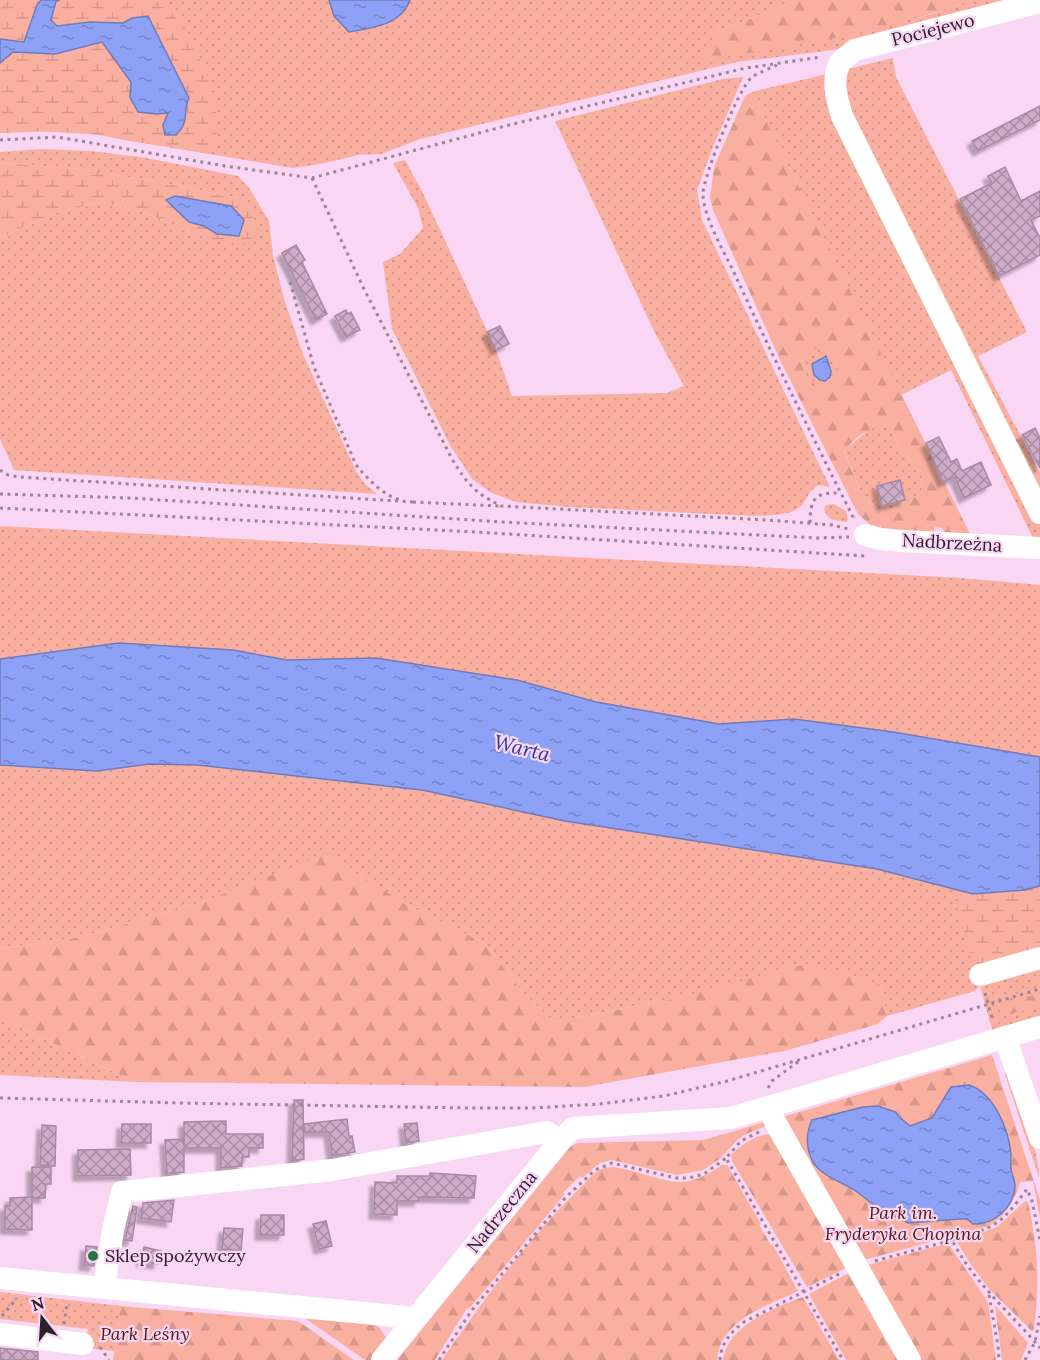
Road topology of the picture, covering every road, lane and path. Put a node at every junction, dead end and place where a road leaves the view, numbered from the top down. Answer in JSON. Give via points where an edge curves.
{"nodes":[{"id":1,"x":1040,"y":2,"type":"edge"},
{"id":2,"x":781,"y":63,"type":"junction"},
{"id":3,"x":830,"y":65,"type":"junction"},
{"id":4,"x":0,"y":140,"type":"edge"},
{"id":5,"x":312,"y":178,"type":"junction"},
{"id":6,"x":290,"y":282,"type":"dead end"},
{"id":7,"x":0,"y":470,"type":"edge"},
{"id":8,"x":840,"y":493,"type":"junction"},
{"id":9,"x":0,"y":494,"type":"edge"},
{"id":10,"x":413,"y":502,"type":"junction"},
{"id":11,"x":501,"y":506,"type":"junction"},
{"id":12,"x":0,"y":508,"type":"edge"},
{"id":13,"x":1040,"y":513,"type":"edge"},
{"id":14,"x":810,"y":523,"type":"junction"},
{"id":15,"x":861,"y":540,"type":"junction"},
{"id":16,"x":1040,"y":548,"type":"edge"},
{"id":17,"x":1040,"y":958,"type":"edge"},
{"id":18,"x":982,"y":984,"type":"joint"},
{"id":19,"x":1040,"y":989,"type":"edge"},
{"id":20,"x":988,"y":1004,"type":"junction"},
{"id":21,"x":1040,"y":1026,"type":"edge"},
{"id":22,"x":999,"y":1028,"type":"junction"},
{"id":23,"x":0,"y":1098,"type":"edge"},
{"id":24,"x":775,"y":1123,"type":"joint"},
{"id":25,"x":1040,"y":1138,"type":"edge"},
{"id":26,"x":560,"y":1140,"type":"junction"},
{"id":27,"x":726,"y":1158,"type":"junction"},
{"id":28,"x":952,"y":1240,"type":"dead end"},
{"id":29,"x":1040,"y":1240,"type":"edge"},
{"id":30,"x":0,"y":1278,"type":"edge"},
{"id":31,"x":104,"y":1288,"type":"junction"},
{"id":32,"x":68,"y":1293,"type":"dead end"},
{"id":33,"x":989,"y":1294,"type":"dead end"},
{"id":34,"x":18,"y":1297,"type":"dead end"},
{"id":35,"x":1040,"y":1316,"type":"edge"},
{"id":36,"x":416,"y":1318,"type":"junction"},
{"id":37,"x":0,"y":1319,"type":"edge"},
{"id":38,"x":64,"y":1329,"type":"dead end"},
{"id":39,"x":0,"y":1334,"type":"edge"},
{"id":40,"x":83,"y":1344,"type":"dead end"},
{"id":41,"x":382,"y":1360,"type":"edge"},
{"id":42,"x":439,"y":1360,"type":"edge"},
{"id":43,"x":843,"y":1360,"type":"edge"},
{"id":44,"x":910,"y":1360,"type":"edge"},
{"id":45,"x":999,"y":1360,"type":"edge"},
{"id":46,"x":1025,"y":1360,"type":"edge"}],
"edges":[{"from":1,"to":3,"type":"street","name":"Pociejewo","via":[[855,50],[841,62]]},
{"from":2,"to":3,"type":"path"},
{"from":2,"to":5,"type":"path","via":[[509,125]]},
{"from":2,"to":8,"type":"path","via":[[751,78],[739,95],[708,172],[703,195],[707,214],[727,258]]},
{"from":3,"to":13,"type":"street","via":[[842,116]]},
{"from":4,"to":5,"type":"path","via":[[57,137]]},
{"from":5,"to":11,"type":"path","via":[[452,459],[467,484]]},
{"from":6,"to":10,"type":"path","via":[[314,367],[356,465],[382,491]]},
{"from":7,"to":10,"type":"path","via":[[19,477]]},
{"from":8,"to":14,"type":"path","via":[[817,498],[810,506]]},
{"from":8,"to":15,"type":"path"},
{"from":9,"to":15,"type":"path","via":[[132,498]]},
{"from":10,"to":11,"type":"path"},
{"from":11,"to":14,"type":"path"},
{"from":12,"to":15,"type":"path","via":[[474,532]]},
{"from":14,"to":15,"type":"path","via":[[832,525]]},
{"from":15,"to":16,"type":"street","name":"Nadbrzeżna"},
{"from":17,"to":18,"type":"street"},
{"from":18,"to":20,"type":"path"},
{"from":19,"to":20,"type":"path"},
{"from":20,"to":22,"type":"path"},
{"from":20,"to":23,"type":"path","via":[[718,1084],[599,1104],[468,1108]]},
{"from":21,"to":22,"type":"street","name":"Nadrzeczna"},
{"from":22,"to":25,"type":"street"},
{"from":22,"to":26,"type":"street","name":"Nadrzeczna","via":[[731,1118],[573,1128]]},
{"from":24,"to":27,"type":"path","via":[[741,1141]]},
{"from":24,"to":44,"type":"street"},
{"from":26,"to":31,"type":"street","via":[[547,1132],[332,1170],[122,1192]]},
{"from":26,"to":36,"type":"street","name":"Nadrzeczna"},
{"from":27,"to":42,"type":"path","via":[[704,1174],[689,1178],[612,1163],[595,1170],[566,1197],[472,1310]]},
{"from":27,"to":43,"type":"path"},
{"from":28,"to":29,"type":"path","via":[[996,1224],[1027,1189]]},
{"from":30,"to":31,"type":"street"},
{"from":31,"to":36,"type":"street"},
{"from":32,"to":38,"type":"path"},
{"from":33,"to":45,"type":"path"},
{"from":34,"to":37,"type":"path"},
{"from":35,"to":46,"type":"path","via":[[1035,1342]]},
{"from":36,"to":41,"type":"street","name":"Nadrzeczna"},
{"from":39,"to":40,"type":"street"}]}
